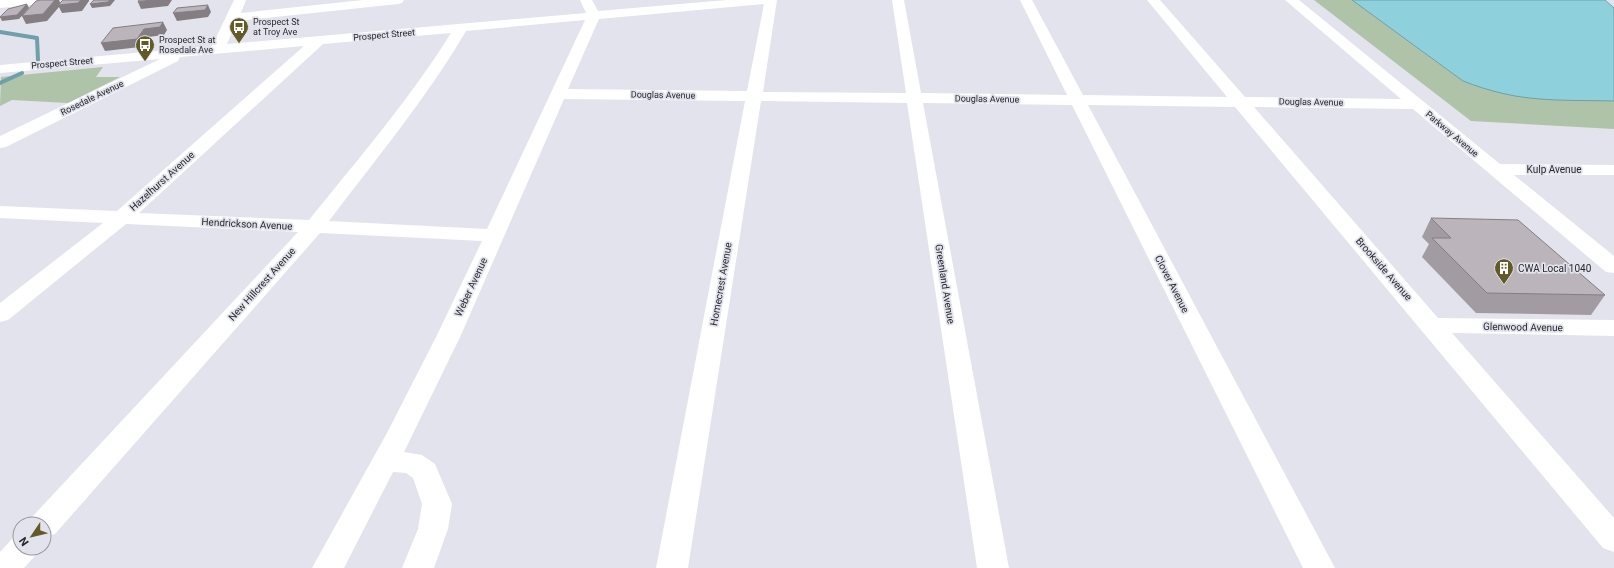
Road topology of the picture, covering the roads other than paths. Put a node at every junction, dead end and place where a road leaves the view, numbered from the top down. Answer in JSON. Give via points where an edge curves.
{"nodes":[{"id":1,"x":42,"y":0,"type":"edge"},
{"id":2,"x":240,"y":0,"type":"edge"},
{"id":3,"x":398,"y":0,"type":"edge"},
{"id":4,"x":770,"y":0,"type":"edge"},
{"id":5,"x":898,"y":0,"type":"edge"},
{"id":6,"x":1026,"y":0,"type":"edge"},
{"id":7,"x":1153,"y":0,"type":"edge"},
{"id":8,"x":1291,"y":0,"type":"edge"},
{"id":9,"x":0,"y":4,"type":"edge"},
{"id":10,"x":590,"y":8,"type":"edge"},
{"id":11,"x":232,"y":18,"type":"junction"},
{"id":12,"x":461,"y":28,"type":"junction"},
{"id":13,"x":318,"y":41,"type":"junction"},
{"id":14,"x":100,"y":48,"type":"edge"},
{"id":15,"x":218,"y":49,"type":"junction"},
{"id":16,"x":184,"y":52,"type":"junction"},
{"id":17,"x":91,"y":61,"type":"junction"},
{"id":18,"x":0,"y":69,"type":"edge"},
{"id":19,"x":558,"y":94,"type":"junction"},
{"id":20,"x":754,"y":96,"type":"junction"},
{"id":21,"x":914,"y":98,"type":"junction"},
{"id":22,"x":1078,"y":100,"type":"junction"},
{"id":23,"x":1240,"y":102,"type":"junction"},
{"id":24,"x":1416,"y":104,"type":"junction"},
{"id":25,"x":0,"y":143,"type":"edge"},
{"id":26,"x":1494,"y":169,"type":"junction"},
{"id":27,"x":1614,"y":170,"type":"edge"},
{"id":28,"x":0,"y":212,"type":"edge"},
{"id":29,"x":121,"y":218,"type":"junction"},
{"id":30,"x":314,"y":227,"type":"junction"},
{"id":31,"x":494,"y":235,"type":"junction"},
{"id":32,"x":1614,"y":267,"type":"edge"},
{"id":33,"x":0,"y":315,"type":"edge"},
{"id":34,"x":1431,"y":325,"type":"junction"},
{"id":35,"x":1614,"y":328,"type":"edge"},
{"id":36,"x":385,"y":461,"type":"junction"},
{"id":37,"x":52,"y":516,"type":"edge"},
{"id":38,"x":1614,"y":539,"type":"edge"},
{"id":39,"x":16,"y":556,"type":"edge"},
{"id":40,"x":5,"y":568,"type":"edge"},
{"id":41,"x":328,"y":568,"type":"edge"},
{"id":42,"x":418,"y":568,"type":"edge"},
{"id":43,"x":672,"y":568,"type":"edge"},
{"id":44,"x":993,"y":568,"type":"edge"},
{"id":45,"x":1319,"y":568,"type":"edge"}],
"edges":[{"from":1,"to":9,"type":"street"},
{"from":2,"to":11,"type":"street"},
{"from":3,"to":11,"type":"street"},
{"from":4,"to":10,"type":"street","name":"Prospect Street"},
{"from":4,"to":20,"type":"street","name":"Homecrest Avenue"},
{"from":5,"to":21,"type":"street","name":"Greenland Avenue"},
{"from":6,"to":22,"type":"street","name":"Clover Avenue"},
{"from":7,"to":23,"type":"street","name":"Brookside Avenue"},
{"from":8,"to":24,"type":"street","name":"Parkway Avenue"},
{"from":10,"to":12,"type":"street","name":"Prospect Street"},
{"from":10,"to":19,"type":"street","name":"Weber Avenue"},
{"from":11,"to":15,"type":"street"},
{"from":12,"to":13,"type":"street","name":"Prospect Street"},
{"from":12,"to":30,"type":"street","name":"New Hillcrest Avenue","via":[[416,97]]},
{"from":13,"to":15,"type":"street","name":"Prospect Street"},
{"from":13,"to":29,"type":"street","name":"Hazelhurst Avenue"},
{"from":14,"to":17,"type":"street"},
{"from":15,"to":16,"type":"street","name":"Prospect Street"},
{"from":16,"to":17,"type":"street","name":"Prospect Street"},
{"from":16,"to":25,"type":"street","name":"Rosedale Avenue"},
{"from":17,"to":18,"type":"street","name":"Prospect Street"},
{"from":19,"to":20,"type":"street","name":"Douglas Avenue"},
{"from":19,"to":31,"type":"street","name":"Weber Avenue"},
{"from":20,"to":21,"type":"street","name":"Douglas Avenue"},
{"from":20,"to":43,"type":"street","name":"Homecrest Avenue"},
{"from":21,"to":22,"type":"street","name":"Douglas Avenue"},
{"from":21,"to":44,"type":"street","name":"Greenland Avenue"},
{"from":22,"to":23,"type":"street","name":"Douglas Avenue"},
{"from":22,"to":45,"type":"street","name":"Clover Avenue"},
{"from":23,"to":24,"type":"street","name":"Douglas Avenue"},
{"from":23,"to":34,"type":"street","name":"Brookside Avenue"},
{"from":24,"to":26,"type":"street","name":"Parkway Avenue"},
{"from":26,"to":27,"type":"street","name":"Kulp Avenue"},
{"from":26,"to":32,"type":"street","name":"Parkway Avenue"},
{"from":28,"to":29,"type":"street","name":"Hendrickson Avenue"},
{"from":29,"to":30,"type":"street","name":"Hendrickson Avenue"},
{"from":29,"to":33,"type":"street","name":"Hazelhurst Avenue"},
{"from":30,"to":31,"type":"street","name":"Hendrickson Avenue"},
{"from":30,"to":37,"type":"street","name":"New Hillcrest Avenue"},
{"from":31,"to":36,"type":"street","name":"Weber Avenue","via":[[449,335]]},
{"from":34,"to":35,"type":"street","name":"Glenwood Avenue"},
{"from":34,"to":38,"type":"street","name":"Brookside Avenue"},
{"from":36,"to":41,"type":"street","name":"Weber Avenue"},
{"from":36,"to":42,"type":"street","via":[[412,463],[425,472],[437,504],[433,529]]},
{"from":39,"to":40,"type":"street"}]}
